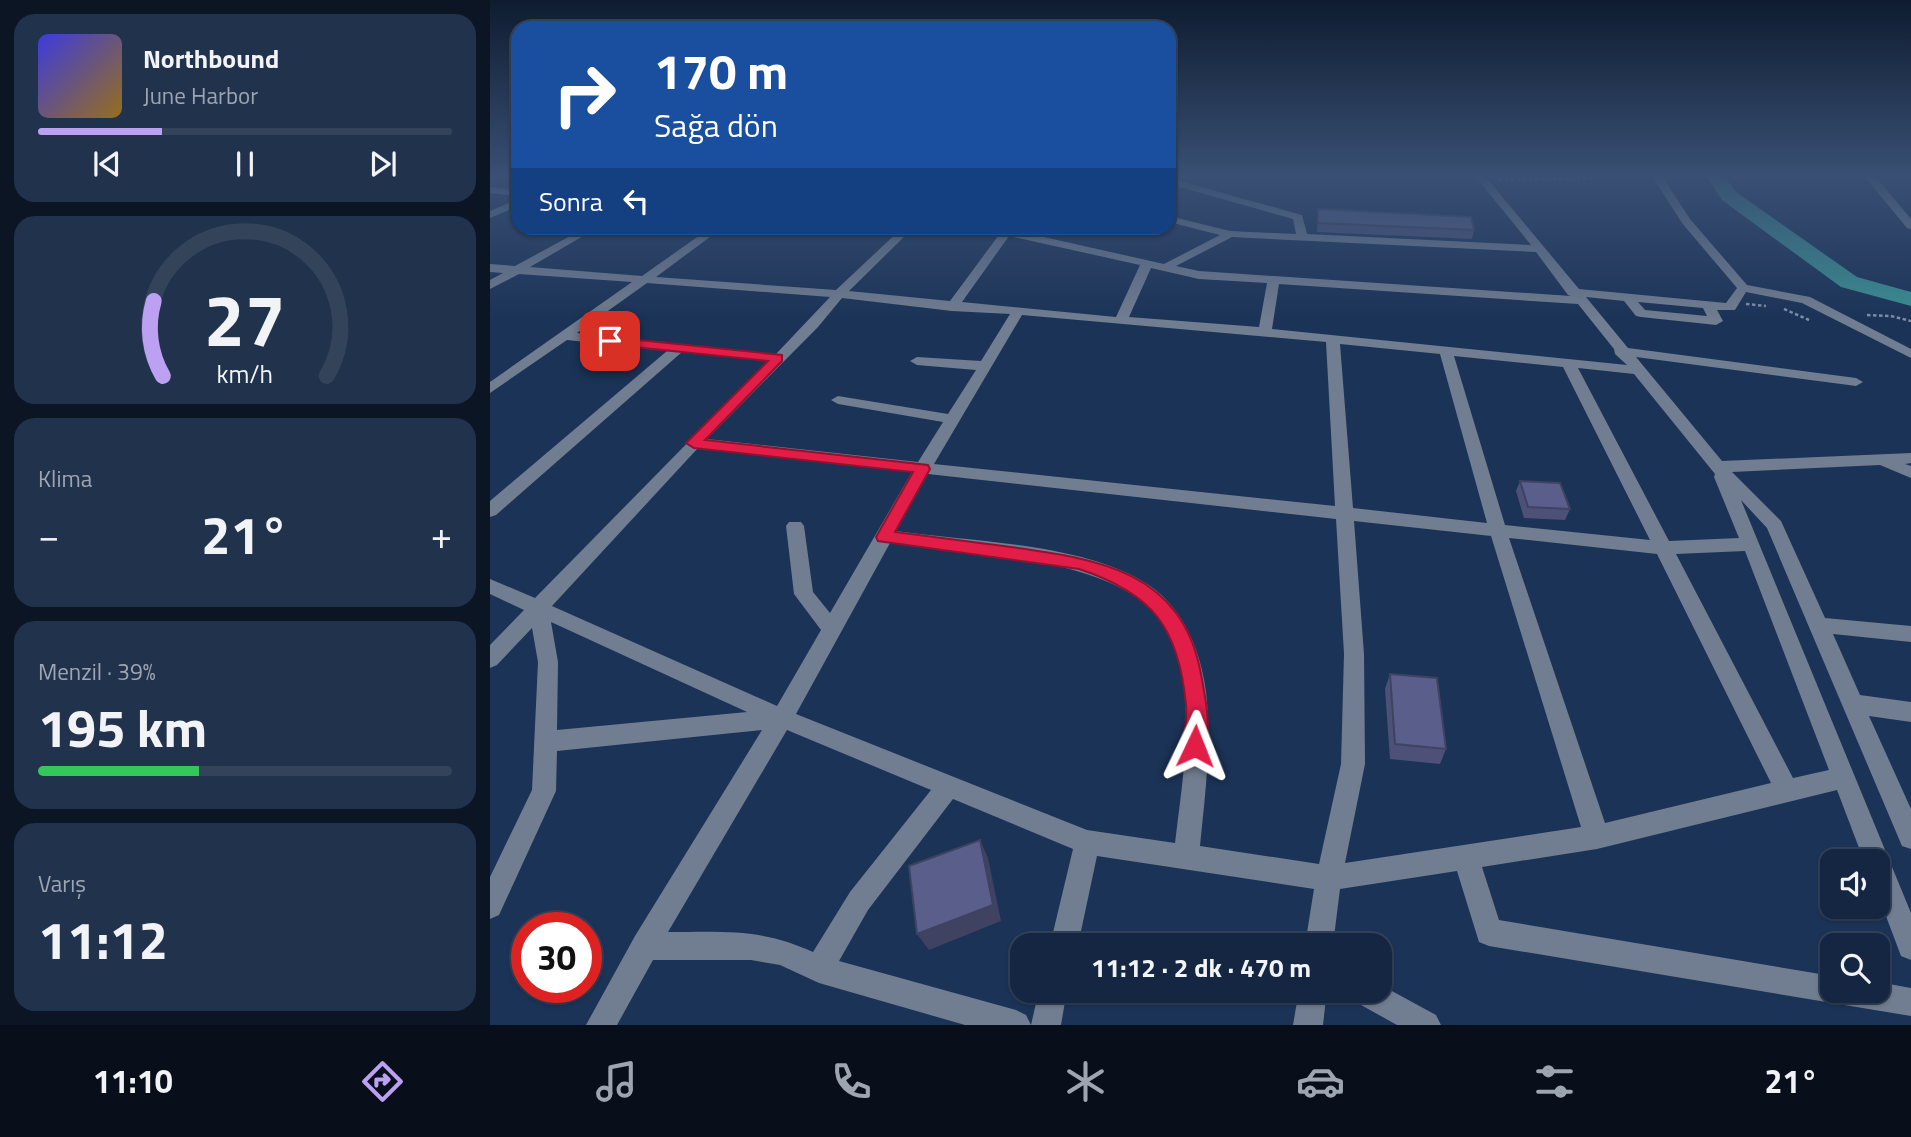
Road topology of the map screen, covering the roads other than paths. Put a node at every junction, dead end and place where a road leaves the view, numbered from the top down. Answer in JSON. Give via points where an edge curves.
{"nodes":[{"id":1,"x":1189,"y":224,"type":"edge"},
{"id":2,"x":1299,"y":224,"type":"edge"},
{"id":3,"x":1519,"y":224,"type":"edge"},
{"id":4,"x":1688,"y":224,"type":"edge"},
{"id":5,"x":1230,"y":234,"type":"junction"},
{"id":6,"x":580,"y":235,"type":"edge"},
{"id":7,"x":708,"y":235,"type":"edge"},
{"id":8,"x":901,"y":235,"type":"edge"},
{"id":9,"x":1003,"y":235,"type":"edge"},
{"id":10,"x":1028,"y":235,"type":"edge"},
{"id":11,"x":1302,"y":237,"type":"junction"},
{"id":12,"x":1539,"y":248,"type":"junction"},
{"id":13,"x":1147,"y":264,"type":"junction"},
{"id":14,"x":490,"y":268,"type":"edge"},
{"id":15,"x":1164,"y":268,"type":"junction"},
{"id":16,"x":517,"y":270,"type":"junction"},
{"id":17,"x":643,"y":279,"type":"junction"},
{"id":18,"x":1275,"y":280,"type":"junction"},
{"id":19,"x":490,"y":285,"type":"edge"},
{"id":20,"x":1743,"y":288,"type":"junction"},
{"id":21,"x":839,"y":294,"type":"junction"},
{"id":22,"x":1576,"y":296,"type":"junction"},
{"id":23,"x":952,"y":307,"type":"junction"},
{"id":24,"x":1018,"y":312,"type":"junction"},
{"id":25,"x":1121,"y":321,"type":"junction"},
{"id":26,"x":1265,"y":333,"type":"junction"},
{"id":27,"x":565,"y":336,"type":"junction"},
{"id":28,"x":1333,"y":341,"type":"junction"},
{"id":29,"x":677,"y":349,"type":"junction"},
{"id":30,"x":1446,"y":351,"type":"junction"},
{"id":31,"x":1620,"y":351,"type":"junction"},
{"id":32,"x":1911,"y":354,"type":"edge"},
{"id":33,"x":778,"y":358,"type":"junction"},
{"id":34,"x":917,"y":361,"type":"dead end"},
{"id":35,"x":1569,"y":364,"type":"junction"},
{"id":36,"x":985,"y":366,"type":"junction"},
{"id":37,"x":1637,"y":370,"type":"junction"},
{"id":38,"x":1856,"y":382,"type":"dead end"},
{"id":39,"x":490,"y":389,"type":"edge"},
{"id":40,"x":838,"y":400,"type":"dead end"},
{"id":41,"x":953,"y":419,"type":"junction"},
{"id":42,"x":694,"y":443,"type":"junction"},
{"id":43,"x":1911,"y":458,"type":"edge"},
{"id":44,"x":1882,"y":459,"type":"junction"},
{"id":45,"x":1718,"y":467,"type":"junction"},
{"id":46,"x":922,"y":469,"type":"junction"},
{"id":47,"x":1911,"y":473,"type":"edge"},
{"id":48,"x":490,"y":511,"type":"edge"},
{"id":49,"x":1346,"y":514,"type":"junction"},
{"id":50,"x":795,"y":526,"type":"dead end"},
{"id":51,"x":1498,"y":531,"type":"junction"},
{"id":52,"x":884,"y":537,"type":"junction"},
{"id":53,"x":1751,"y":544,"type":"junction"},
{"id":54,"x":1662,"y":548,"type":"junction"},
{"id":55,"x":490,"y":586,"type":"edge"},
{"id":56,"x":538,"y":608,"type":"junction"},
{"id":57,"x":1818,"y":625,"type":"junction"},
{"id":58,"x":832,"y":630,"type":"junction"},
{"id":59,"x":1911,"y":634,"type":"edge"},
{"id":60,"x":490,"y":659,"type":"edge"},
{"id":61,"x":1854,"y":704,"type":"junction"},
{"id":62,"x":1911,"y":712,"type":"edge"},
{"id":63,"x":782,"y":718,"type":"junction"},
{"id":64,"x":544,"y":742,"type":"junction"},
{"id":65,"x":1844,"y":777,"type":"junction"},
{"id":66,"x":949,"y":786,"type":"junction"},
{"id":67,"x":1787,"y":791,"type":"junction"},
{"id":68,"x":1597,"y":837,"type":"junction"},
{"id":69,"x":1911,"y":837,"type":"edge"},
{"id":70,"x":1087,"y":842,"type":"junction"},
{"id":71,"x":1872,"y":849,"type":"edge"},
{"id":72,"x":1466,"y":857,"type":"junction"},
{"id":73,"x":1186,"y":858,"type":"junction"},
{"id":74,"x":1329,"y":878,"type":"junction"},
{"id":75,"x":1890,"y":894,"type":"edge"},
{"id":76,"x":490,"y":906,"type":"edge"},
{"id":77,"x":1067,"y":933,"type":"edge"},
{"id":78,"x":1321,"y":933,"type":"edge"},
{"id":79,"x":645,"y":946,"type":"junction"},
{"id":80,"x":1911,"y":946,"type":"edge"},
{"id":81,"x":819,"y":969,"type":"junction"},
{"id":82,"x":1820,"y":987,"type":"edge"},
{"id":83,"x":1890,"y":999,"type":"edge"},
{"id":84,"x":1911,"y":1002,"type":"edge"},
{"id":85,"x":1051,"y":1003,"type":"edge"},
{"id":86,"x":1311,"y":1003,"type":"edge"},
{"id":87,"x":1386,"y":1003,"type":"edge"},
{"id":88,"x":601,"y":1025,"type":"edge"},
{"id":89,"x":1016,"y":1025,"type":"edge"},
{"id":90,"x":1046,"y":1025,"type":"edge"},
{"id":91,"x":1308,"y":1025,"type":"edge"},
{"id":92,"x":1426,"y":1025,"type":"edge"}],
"edges":[{"from":1,"to":5,"type":"street"},
{"from":2,"to":11,"type":"street"},
{"from":3,"to":12,"type":"street"},
{"from":4,"to":20,"type":"street"},
{"from":5,"to":11,"type":"street"},
{"from":5,"to":15,"type":"street"},
{"from":6,"to":16,"type":"street"},
{"from":7,"to":17,"type":"street"},
{"from":8,"to":21,"type":"street"},
{"from":9,"to":23,"type":"street"},
{"from":10,"to":13,"type":"street"},
{"from":11,"to":12,"type":"street"},
{"from":12,"to":22,"type":"street"},
{"from":13,"to":15,"type":"street"},
{"from":13,"to":25,"type":"street"},
{"from":14,"to":16,"type":"street"},
{"from":15,"to":18,"type":"street"},
{"from":16,"to":17,"type":"street"},
{"from":16,"to":19,"type":"street"},
{"from":17,"to":21,"type":"street"},
{"from":17,"to":27,"type":"street"},
{"from":18,"to":22,"type":"street"},
{"from":18,"to":26,"type":"street"},
{"from":20,"to":22,"type":"street","via":[[1730,307],[1708,305],[1716,320],[1641,313],[1628,298]]},
{"from":20,"to":32,"type":"street","via":[[1806,300]]},
{"from":21,"to":23,"type":"street"},
{"from":21,"to":33,"type":"street"},
{"from":22,"to":31,"type":"street"},
{"from":23,"to":24,"type":"street"},
{"from":24,"to":25,"type":"street"},
{"from":24,"to":36,"type":"street"},
{"from":25,"to":26,"type":"street"},
{"from":26,"to":28,"type":"street"},
{"from":27,"to":29,"type":"street"},
{"from":27,"to":39,"type":"street"},
{"from":28,"to":30,"type":"street"},
{"from":28,"to":49,"type":"street"},
{"from":29,"to":33,"type":"street"},
{"from":29,"to":48,"type":"street"},
{"from":30,"to":35,"type":"street"},
{"from":30,"to":51,"type":"street"},
{"from":31,"to":37,"type":"street"},
{"from":31,"to":38,"type":"street"},
{"from":33,"to":42,"type":"street"},
{"from":34,"to":36,"type":"street"},
{"from":35,"to":37,"type":"street"},
{"from":35,"to":54,"type":"street"},
{"from":36,"to":41,"type":"street"},
{"from":37,"to":45,"type":"street"},
{"from":40,"to":41,"type":"street"},
{"from":41,"to":46,"type":"street"},
{"from":42,"to":46,"type":"street"},
{"from":42,"to":56,"type":"street"},
{"from":43,"to":44,"type":"street"},
{"from":44,"to":45,"type":"street"},
{"from":44,"to":47,"type":"street"},
{"from":45,"to":53,"type":"street"},
{"from":45,"to":57,"type":"street","via":[[1775,525]]},
{"from":46,"to":49,"type":"street"},
{"from":46,"to":52,"type":"street"},
{"from":49,"to":51,"type":"street"},
{"from":49,"to":74,"type":"street","via":[[1354,654],[1353,764]]},
{"from":50,"to":58,"type":"street","via":[[804,594]]},
{"from":51,"to":54,"type":"street"},
{"from":51,"to":68,"type":"street"},
{"from":52,"to":58,"type":"street"},
{"from":52,"to":73,"type":"street","via":[[1079,562],[1129,582],[1157,603],[1187,650],[1195,694],[1195,766]]},
{"from":53,"to":54,"type":"street"},
{"from":53,"to":65,"type":"street"},
{"from":54,"to":67,"type":"street"},
{"from":55,"to":56,"type":"street"},
{"from":56,"to":60,"type":"street"},
{"from":56,"to":63,"type":"street"},
{"from":56,"to":64,"type":"street","via":[[548,662]]},
{"from":57,"to":59,"type":"street"},
{"from":57,"to":61,"type":"street"},
{"from":58,"to":63,"type":"street"},
{"from":61,"to":62,"type":"street"},
{"from":61,"to":69,"type":"street"},
{"from":63,"to":64,"type":"street"},
{"from":63,"to":66,"type":"street"},
{"from":63,"to":79,"type":"street"},
{"from":64,"to":76,"type":"street","via":[[544,792]]},
{"from":65,"to":67,"type":"street"},
{"from":65,"to":71,"type":"street"},
{"from":66,"to":70,"type":"street"},
{"from":66,"to":81,"type":"street","via":[[859,901]]},
{"from":67,"to":68,"type":"street"},
{"from":68,"to":72,"type":"street"},
{"from":70,"to":73,"type":"street"},
{"from":70,"to":77,"type":"street"},
{"from":72,"to":74,"type":"street"},
{"from":72,"to":82,"type":"street","via":[[1489,932]]},
{"from":73,"to":74,"type":"street"},
{"from":74,"to":78,"type":"street"},
{"from":75,"to":80,"type":"street"},
{"from":79,"to":81,"type":"street","via":[[751,946],[782,952]]},
{"from":79,"to":88,"type":"street"},
{"from":81,"to":89,"type":"street"},
{"from":83,"to":84,"type":"street"},
{"from":85,"to":90,"type":"street"},
{"from":86,"to":91,"type":"street"},
{"from":87,"to":92,"type":"street"}]}
